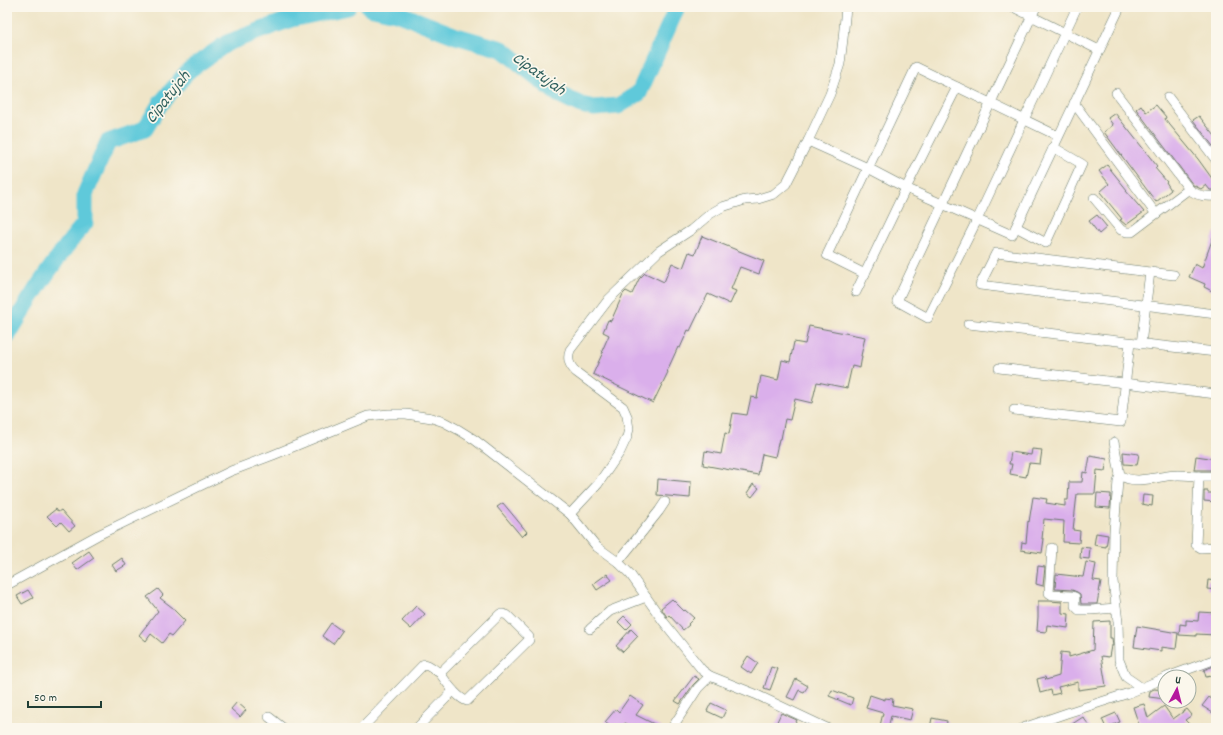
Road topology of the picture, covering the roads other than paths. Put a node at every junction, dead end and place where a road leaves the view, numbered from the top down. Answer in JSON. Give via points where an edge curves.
{"nodes":[{"id":1,"x":846,"y":7,"type":"edge"},
{"id":2,"x":1013,"y":7,"type":"edge"},
{"id":3,"x":1036,"y":7,"type":"edge"},
{"id":4,"x":1077,"y":7,"type":"edge"},
{"id":5,"x":1120,"y":7,"type":"edge"},
{"id":6,"x":1031,"y":16,"type":"junction"},
{"id":7,"x":1064,"y":32,"type":"junction"},
{"id":8,"x":1099,"y":50,"type":"junction"},
{"id":9,"x":957,"y":87,"type":"junction"},
{"id":10,"x":1116,"y":93,"type":"dead end"},
{"id":11,"x":1168,"y":97,"type":"dead end"},
{"id":12,"x":990,"y":103,"type":"junction"},
{"id":13,"x":1074,"y":103,"type":"junction"},
{"id":14,"x":1025,"y":120,"type":"junction"},
{"id":15,"x":1058,"y":136,"type":"junction"},
{"id":16,"x":808,"y":141,"type":"junction"},
{"id":17,"x":1053,"y":147,"type":"junction"},
{"id":18,"x":1216,"y":160,"type":"edge"},
{"id":19,"x":868,"y":168,"type":"junction"},
{"id":20,"x":906,"y":188,"type":"junction"},
{"id":21,"x":1189,"y":189,"type":"junction"},
{"id":22,"x":1216,"y":196,"type":"edge"},
{"id":23,"x":1094,"y":198,"type":"dead end"},
{"id":24,"x":942,"y":204,"type":"junction"},
{"id":25,"x":1156,"y":214,"type":"junction"},
{"id":26,"x":977,"y":220,"type":"junction"},
{"id":27,"x":1016,"y":227,"type":"junction"},
{"id":28,"x":1150,"y":272,"type":"junction"},
{"id":29,"x":865,"y":274,"type":"junction"},
{"id":30,"x":1174,"y":275,"type":"dead end"},
{"id":31,"x":856,"y":292,"type":"dead end"},
{"id":32,"x":1146,"y":306,"type":"junction"},
{"id":33,"x":1216,"y":314,"type":"edge"},
{"id":34,"x":968,"y":324,"type":"dead end"},
{"id":35,"x":1130,"y":342,"type":"junction"},
{"id":36,"x":1141,"y":344,"type":"junction"},
{"id":37,"x":1216,"y":352,"type":"edge"},
{"id":38,"x":999,"y":368,"type":"dead end"},
{"id":39,"x":1125,"y":383,"type":"junction"},
{"id":40,"x":1216,"y":394,"type":"edge"},
{"id":41,"x":1014,"y":410,"type":"dead end"},
{"id":42,"x":1114,"y":442,"type":"dead end"},
{"id":43,"x":1120,"y":475,"type":"junction"},
{"id":44,"x":1199,"y":476,"type":"junction"},
{"id":45,"x":1216,"y":476,"type":"edge"},
{"id":46,"x":665,"y":502,"type":"dead end"},
{"id":47,"x":570,"y":514,"type":"junction"},
{"id":48,"x":1216,"y":547,"type":"edge"},
{"id":49,"x":1052,"y":548,"type":"dead end"},
{"id":50,"x":618,"y":562,"type":"junction"},
{"id":51,"x":7,"y":585,"type":"edge"},
{"id":52,"x":646,"y":597,"type":"junction"},
{"id":53,"x":1116,"y":608,"type":"junction"},
{"id":54,"x":590,"y":629,"type":"dead end"},
{"id":55,"x":1216,"y":660,"type":"edge"},
{"id":56,"x":1190,"y":669,"type":"edge"},
{"id":57,"x":440,"y":673,"type":"junction"},
{"id":58,"x":710,"y":676,"type":"junction"},
{"id":59,"x":1157,"y":681,"type":"edge"},
{"id":60,"x":1142,"y":688,"type":"junction"},
{"id":61,"x":454,"y":691,"type":"junction"},
{"id":62,"x":270,"y":717,"type":"dead end"},
{"id":63,"x":282,"y":728,"type":"edge"},
{"id":64,"x":362,"y":728,"type":"edge"},
{"id":65,"x":417,"y":728,"type":"edge"},
{"id":66,"x":672,"y":728,"type":"edge"},
{"id":67,"x":827,"y":728,"type":"edge"},
{"id":68,"x":1023,"y":728,"type":"edge"}],
"edges":[{"from":1,"to":16,"type":"street","via":[[838,71]]},
{"from":2,"to":6,"type":"street"},
{"from":3,"to":6,"type":"street"},
{"from":4,"to":7,"type":"street"},
{"from":5,"to":8,"type":"street"},
{"from":6,"to":7,"type":"street"},
{"from":6,"to":12,"type":"street"},
{"from":7,"to":8,"type":"street"},
{"from":7,"to":14,"type":"street"},
{"from":8,"to":13,"type":"street"},
{"from":9,"to":12,"type":"street"},
{"from":9,"to":19,"type":"street","via":[[916,67]]},
{"from":9,"to":20,"type":"street"},
{"from":10,"to":21,"type":"street"},
{"from":11,"to":18,"type":"street"},
{"from":12,"to":14,"type":"street"},
{"from":12,"to":24,"type":"street"},
{"from":13,"to":15,"type":"street"},
{"from":13,"to":25,"type":"street"},
{"from":14,"to":15,"type":"street"},
{"from":14,"to":26,"type":"street"},
{"from":15,"to":17,"type":"street"},
{"from":16,"to":19,"type":"street"},
{"from":16,"to":47,"type":"street","via":[[781,189],[758,199],[722,207],[659,251],[609,299],[570,350],[570,365],[623,407],[629,429],[620,452],[598,484]]},
{"from":17,"to":27,"type":"street"},
{"from":17,"to":27,"type":"street","via":[[1082,164],[1046,243]]},
{"from":19,"to":20,"type":"street"},
{"from":19,"to":29,"type":"street","via":[[827,255]]},
{"from":20,"to":24,"type":"street"},
{"from":20,"to":29,"type":"street"},
{"from":21,"to":22,"type":"street","via":[[1197,195]]},
{"from":21,"to":25,"type":"street"},
{"from":23,"to":25,"type":"street","via":[[1124,232],[1132,232]]},
{"from":24,"to":26,"type":"street"},
{"from":24,"to":26,"type":"street","via":[[897,301],[928,318]]},
{"from":26,"to":27,"type":"street","via":[[1012,235]]},
{"from":28,"to":30,"type":"street"},
{"from":28,"to":32,"type":"street"},
{"from":28,"to":32,"type":"street","via":[[996,253],[980,285]]},
{"from":29,"to":31,"type":"street"},
{"from":32,"to":33,"type":"street"},
{"from":32,"to":36,"type":"street"},
{"from":34,"to":35,"type":"street"},
{"from":35,"to":36,"type":"street"},
{"from":35,"to":39,"type":"street"},
{"from":36,"to":37,"type":"street"},
{"from":38,"to":39,"type":"street"},
{"from":39,"to":40,"type":"street"},
{"from":39,"to":41,"type":"street","via":[[1121,422]]},
{"from":42,"to":43,"type":"street"},
{"from":43,"to":44,"type":"street","via":[[1141,480],[1177,475]]},
{"from":43,"to":53,"type":"street","via":[[1114,531],[1113,581]]},
{"from":44,"to":45,"type":"street"},
{"from":44,"to":48,"type":"street","via":[[1196,545],[1201,548]]},
{"from":46,"to":50,"type":"street"},
{"from":47,"to":50,"type":"street","via":[[597,547]]},
{"from":47,"to":51,"type":"street","via":[[475,440],[444,422],[422,416],[380,414],[368,416],[231,470],[98,535]]},
{"from":49,"to":53,"type":"street","via":[[1049,593],[1075,597],[1075,606],[1079,610]]},
{"from":50,"to":52,"type":"street"},
{"from":52,"to":54,"type":"street","via":[[610,611]]},
{"from":52,"to":58,"type":"street","via":[[663,622],[702,670]]},
{"from":53,"to":60,"type":"street","via":[[1119,660],[1126,677]]},
{"from":55,"to":56,"type":"street"},
{"from":57,"to":61,"type":"street"},
{"from":57,"to":61,"type":"street","via":[[500,614],[507,616],[529,638],[467,701]]},
{"from":57,"to":64,"type":"street","via":[[424,664]]},
{"from":58,"to":66,"type":"street","via":[[698,688]]},
{"from":58,"to":67,"type":"street"},
{"from":59,"to":60,"type":"street"},
{"from":60,"to":68,"type":"street"},
{"from":61,"to":65,"type":"street"},
{"from":62,"to":63,"type":"street"}]}
